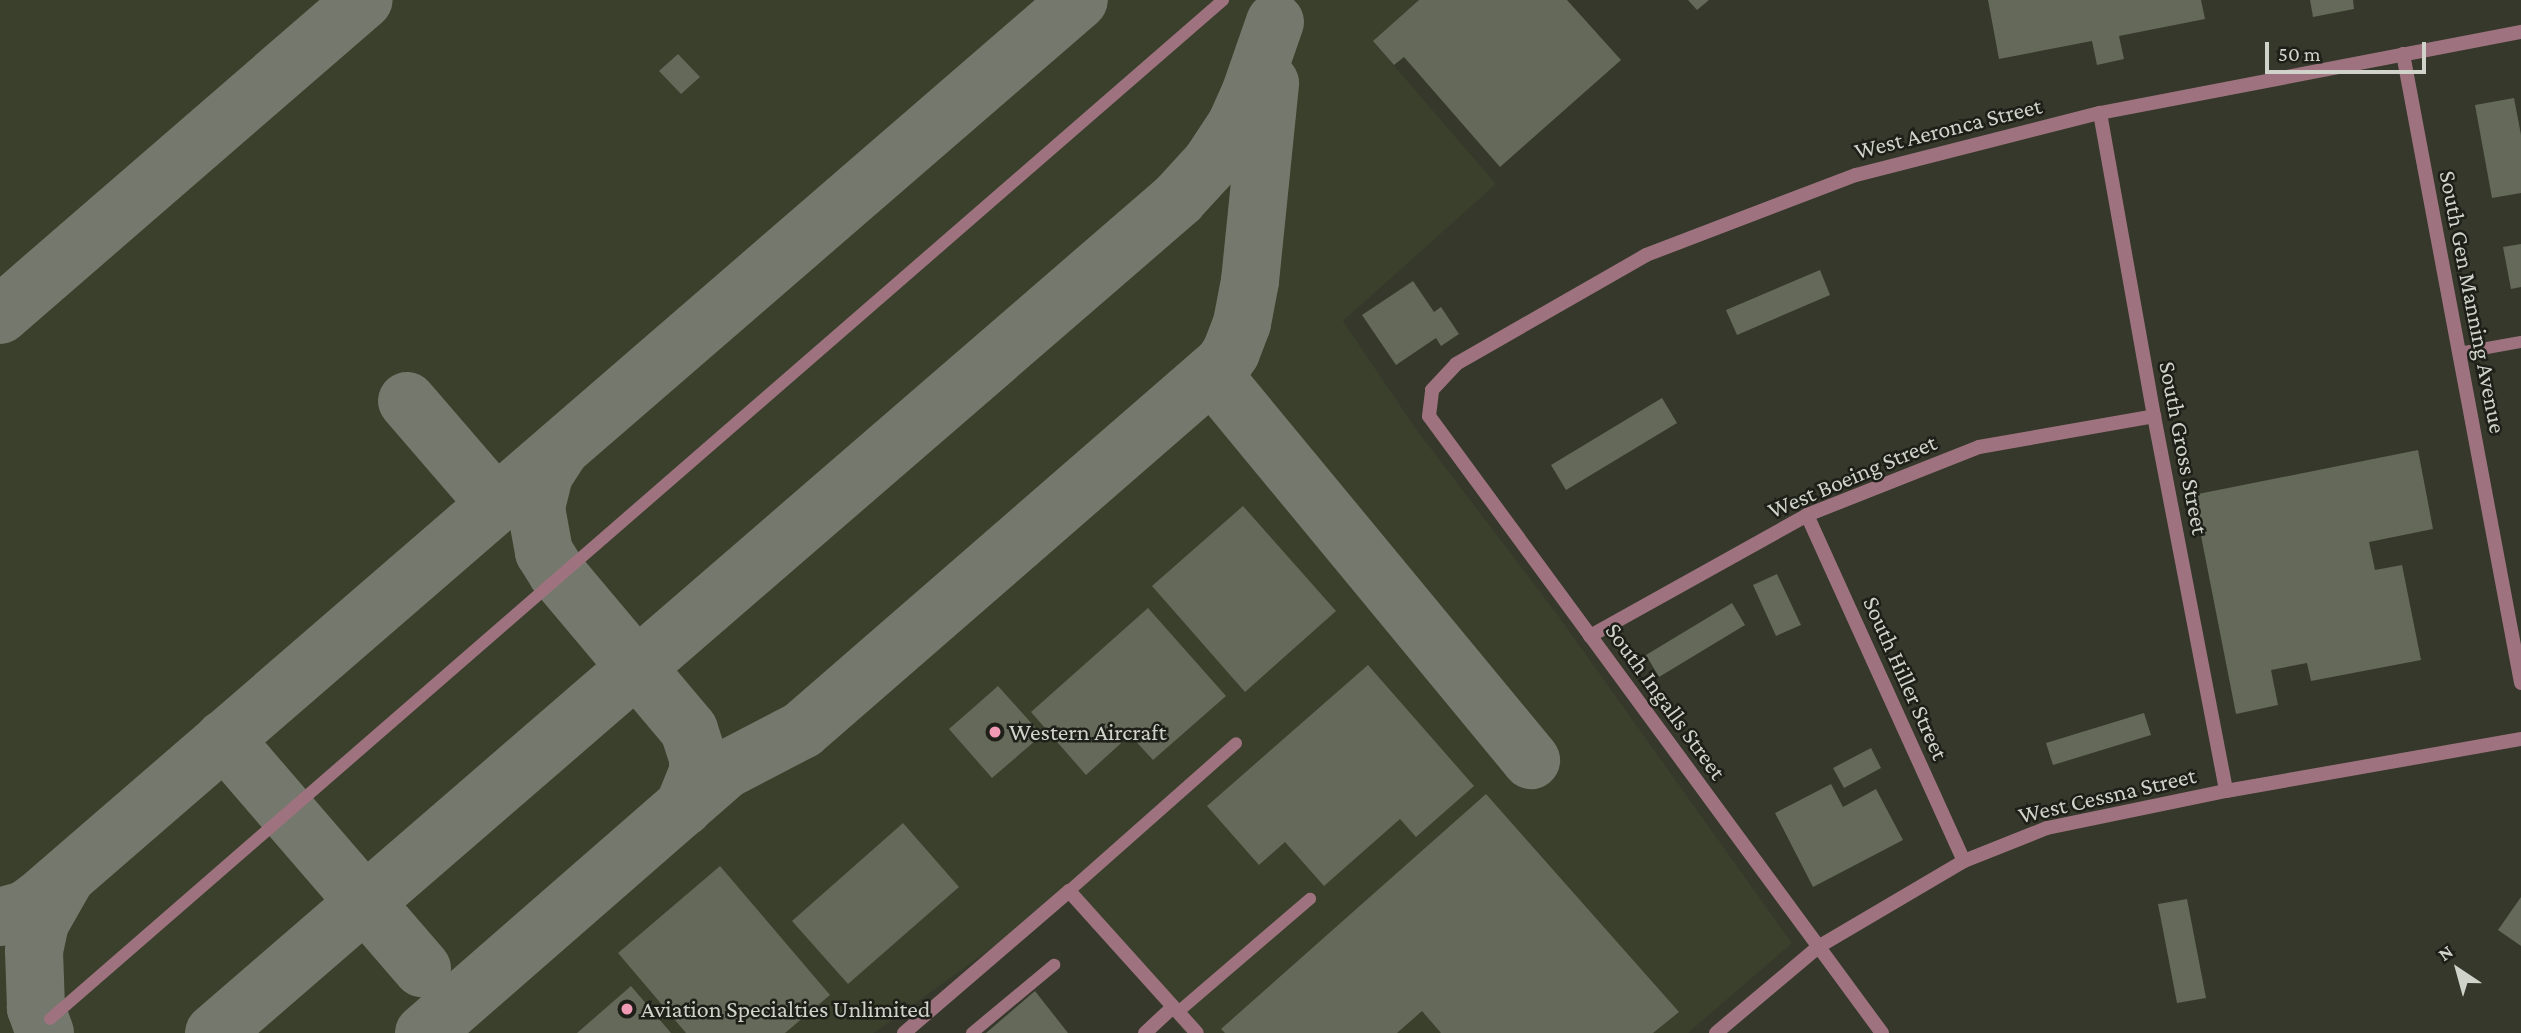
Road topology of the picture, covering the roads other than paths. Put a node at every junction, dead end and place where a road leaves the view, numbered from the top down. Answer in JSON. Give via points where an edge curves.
{"nodes":[{"id":1,"x":1223,"y":0,"type":"edge"},
{"id":2,"x":2521,"y":33,"type":"edge"},
{"id":3,"x":2403,"y":54,"type":"junction"},
{"id":4,"x":2100,"y":113,"type":"junction"},
{"id":5,"x":2521,"y":342,"type":"edge"},
{"id":6,"x":2459,"y":353,"type":"junction"},
{"id":7,"x":1432,"y":390,"type":"joint"},
{"id":8,"x":2154,"y":416,"type":"junction"},
{"id":9,"x":1807,"y":515,"type":"junction"},
{"id":10,"x":1590,"y":636,"type":"junction"},
{"id":11,"x":2521,"y":683,"type":"edge"},
{"id":12,"x":2521,"y":739,"type":"edge"},
{"id":13,"x":1236,"y":743,"type":"dead end"},
{"id":14,"x":2226,"y":791,"type":"junction"},
{"id":15,"x":1964,"y":861,"type":"junction"},
{"id":16,"x":1069,"y":891,"type":"junction"},
{"id":17,"x":1310,"y":899,"type":"dead end"},
{"id":18,"x":1818,"y":947,"type":"junction"},
{"id":19,"x":1054,"y":965,"type":"dead end"},
{"id":20,"x":1176,"y":1010,"type":"junction"},
{"id":21,"x":50,"y":1019,"type":"dead end"},
{"id":22,"x":904,"y":1033,"type":"edge"},
{"id":23,"x":972,"y":1033,"type":"edge"},
{"id":24,"x":1145,"y":1033,"type":"edge"},
{"id":25,"x":1197,"y":1033,"type":"edge"},
{"id":26,"x":1716,"y":1033,"type":"edge"},
{"id":27,"x":1882,"y":1033,"type":"edge"}],
"edges":[{"from":1,"to":21,"type":"lane"},
{"from":2,"to":3,"type":"street","name":"West Aeronca Street"},
{"from":3,"to":4,"type":"street","name":"West Aeronca Street"},
{"from":3,"to":6,"type":"street","name":"South Gen Manning Avenue"},
{"from":4,"to":7,"type":"street","name":"West Aeronca Street","via":[[1856,175],[1646,255],[1456,364]]},
{"from":4,"to":8,"type":"street","name":"South Gross Street"},
{"from":5,"to":6,"type":"lane"},
{"from":6,"to":11,"type":"street","name":"South Gen Manning Avenue"},
{"from":7,"to":10,"type":"street","name":"South Ingalls Street","via":[[1429,416]]},
{"from":8,"to":9,"type":"street","name":"West Boeing Street","via":[[1979,447]]},
{"from":8,"to":14,"type":"street","name":"South Gross Street"},
{"from":9,"to":10,"type":"street","name":"West Boeing Street"},
{"from":9,"to":15,"type":"street","name":"South Hiller Street"},
{"from":10,"to":18,"type":"street","name":"South Ingalls Street"},
{"from":12,"to":14,"type":"street","name":"West Cessna Street"},
{"from":13,"to":16,"type":"lane"},
{"from":14,"to":15,"type":"street","name":"West Cessna Street","via":[[2047,828]]},
{"from":15,"to":18,"type":"street","name":"West Cessna Street"},
{"from":16,"to":20,"type":"street"},
{"from":16,"to":22,"type":"street"},
{"from":17,"to":20,"type":"lane"},
{"from":18,"to":26,"type":"street","name":"West Cessna Street"},
{"from":18,"to":27,"type":"street","name":"South Ingalls Street"},
{"from":19,"to":23,"type":"lane"},
{"from":20,"to":24,"type":"street"},
{"from":20,"to":25,"type":"street"}]}
